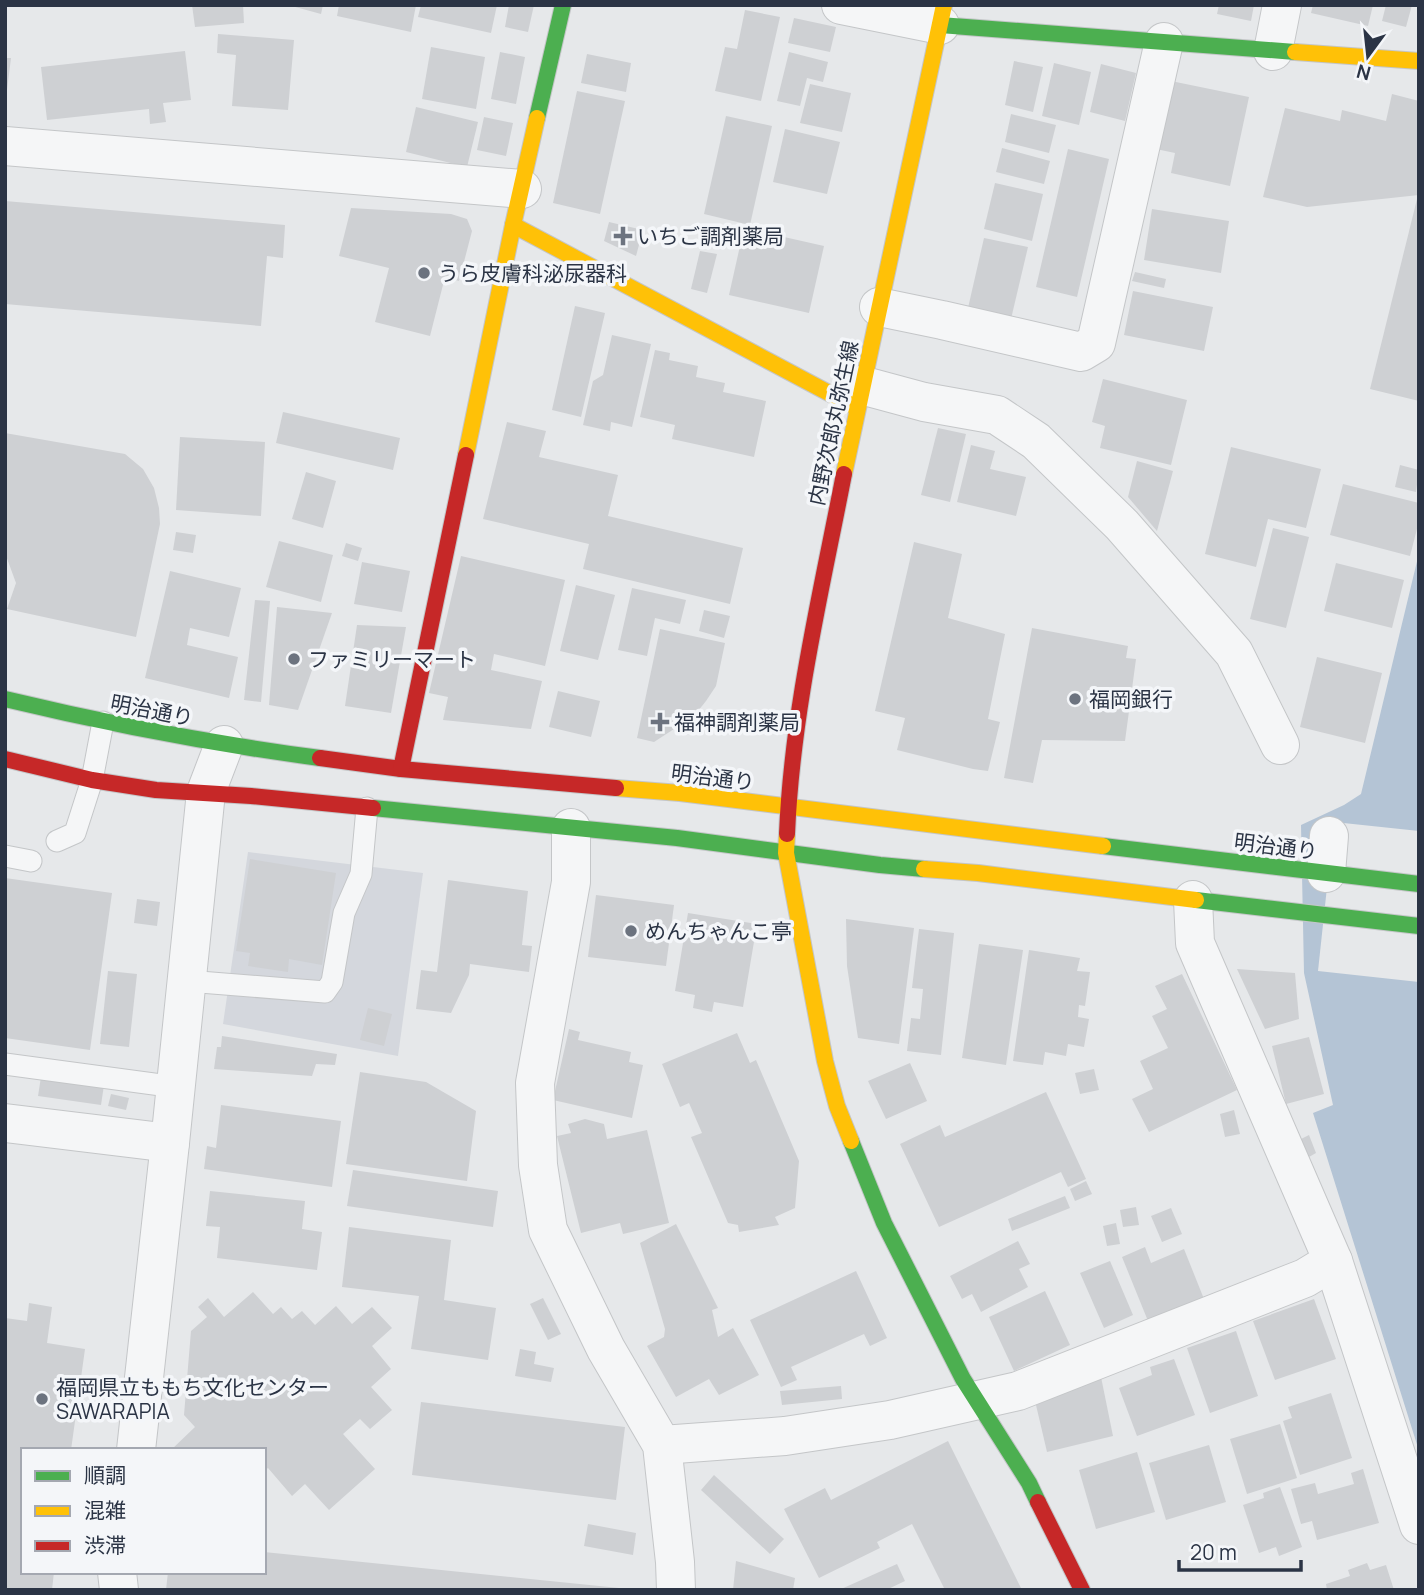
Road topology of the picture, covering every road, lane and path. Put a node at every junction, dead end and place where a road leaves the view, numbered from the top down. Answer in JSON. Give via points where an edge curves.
{"nodes":[{"id":1,"x":563,"y":5,"type":"edge"},
{"id":2,"x":841,"y":5,"type":"edge"},
{"id":3,"x":1282,"y":5,"type":"edge"},
{"id":4,"x":942,"y":15,"type":"edge"},
{"id":5,"x":1164,"y":42,"type":"junction"},
{"id":6,"x":1273,"y":51,"type":"junction"},
{"id":7,"x":1419,"y":61,"type":"edge"},
{"id":8,"x":5,"y":146,"type":"edge"},
{"id":9,"x":522,"y":189,"type":"junction"},
{"id":10,"x":513,"y":225,"type":"junction"},
{"id":11,"x":879,"y":307,"type":"junction"},
{"id":12,"x":859,"y":397,"type":"junction"},
{"id":13,"x":5,"y":699,"type":"edge"},
{"id":14,"x":103,"y":722,"type":"junction"},
{"id":15,"x":224,"y":745,"type":"junction"},
{"id":16,"x":1280,"y":745,"type":"dead end"},
{"id":17,"x":5,"y":759,"type":"edge"},
{"id":18,"x":401,"y":769,"type":"junction"},
{"id":19,"x":92,"y":780,"type":"junction"},
{"id":20,"x":206,"y":792,"type":"junction"},
{"id":21,"x":788,"y":807,"type":"junction"},
{"id":22,"x":367,"y":808,"type":"junction"},
{"id":23,"x":571,"y":828,"type":"junction"},
{"id":24,"x":1329,"y":836,"type":"dead end"},
{"id":25,"x":57,"y":841,"type":"dead end"},
{"id":26,"x":786,"y":853,"type":"junction"},
{"id":27,"x":5,"y":856,"type":"edge"},
{"id":28,"x":31,"y":861,"type":"dead end"},
{"id":29,"x":1335,"y":874,"type":"junction"},
{"id":30,"x":1419,"y":884,"type":"edge"},
{"id":31,"x":1193,"y":900,"type":"junction"},
{"id":32,"x":1419,"y":926,"type":"edge"},
{"id":33,"x":187,"y":981,"type":"junction"},
{"id":34,"x":5,"y":1064,"type":"edge"},
{"id":35,"x":176,"y":1087,"type":"junction"},
{"id":36,"x":5,"y":1123,"type":"edge"},
{"id":37,"x":170,"y":1143,"type":"junction"},
{"id":38,"x":1333,"y":1261,"type":"junction"},
{"id":39,"x":977,"y":1400,"type":"junction"},
{"id":40,"x":662,"y":1445,"type":"junction"},
{"id":41,"x":136,"y":1448,"type":"edge"},
{"id":42,"x":1419,"y":1525,"type":"edge"},
{"id":43,"x":676,"y":1590,"type":"edge"},
{"id":44,"x":1082,"y":1590,"type":"edge"}],
"edges":[{"from":1,"to":9,"type":"street"},
{"from":2,"to":4,"type":"street"},
{"from":3,"to":6,"type":"street"},
{"from":4,"to":5,"type":"street"},
{"from":4,"to":11,"type":"street","name":"内野次郎丸弥生線"},
{"from":5,"to":6,"type":"street"},
{"from":5,"to":11,"type":"street","via":[[1096,344],[1081,352]]},
{"from":6,"to":7,"type":"street"},
{"from":8,"to":9,"type":"street"},
{"from":9,"to":10,"type":"street"},
{"from":10,"to":12,"type":"street"},
{"from":10,"to":18,"type":"street"},
{"from":11,"to":12,"type":"street","name":"内野次郎丸弥生線"},
{"from":12,"to":16,"type":"street","via":[[925,402],[997,415],[1037,441],[1122,525],[1234,653]]},
{"from":12,"to":21,"type":"street","name":"内野次郎丸弥生線","via":[[800,700]]},
{"from":13,"to":14,"type":"street","name":"明治通り"},
{"from":14,"to":15,"type":"street","name":"明治通り"},
{"from":14,"to":19,"type":"lane"},
{"from":15,"to":18,"type":"street","name":"明治通り"},
{"from":15,"to":20,"type":"street"},
{"from":17,"to":19,"type":"street"},
{"from":18,"to":21,"type":"street","name":"明治通り"},
{"from":19,"to":20,"type":"street"},
{"from":19,"to":25,"type":"lane","via":[[75,833]]},
{"from":20,"to":22,"type":"street"},
{"from":20,"to":33,"type":"street"},
{"from":21,"to":26,"type":"street","name":"内野次郎丸弥生線"},
{"from":21,"to":29,"type":"street","name":"明治通り"},
{"from":22,"to":23,"type":"street"},
{"from":22,"to":33,"type":"lane","via":[[361,874],[344,913],[332,982],[325,992]]},
{"from":23,"to":26,"type":"street"},
{"from":23,"to":40,"type":"street","via":[[571,882],[535,1083],[538,1165],[548,1230],[606,1349]]},
{"from":24,"to":29,"type":"street"},
{"from":26,"to":31,"type":"street"},
{"from":26,"to":39,"type":"street","name":"内野次郎丸弥生線","via":[[837,1105],[884,1223]]},
{"from":27,"to":28,"type":"lane"},
{"from":29,"to":30,"type":"street","name":"明治通り"},
{"from":31,"to":32,"type":"street"},
{"from":31,"to":38,"type":"street","via":[[1195,943]]},
{"from":33,"to":35,"type":"street"},
{"from":34,"to":35,"type":"lane"},
{"from":35,"to":37,"type":"street"},
{"from":36,"to":37,"type":"street"},
{"from":37,"to":41,"type":"street"},
{"from":38,"to":39,"type":"street","via":[[1305,1278],[1018,1391]]},
{"from":38,"to":42,"type":"street"},
{"from":39,"to":40,"type":"street","via":[[890,1420],[785,1436]]},
{"from":39,"to":44,"type":"street","name":"内野次郎丸弥生線","via":[[1029,1483]]},
{"from":40,"to":43,"type":"street"}]}
